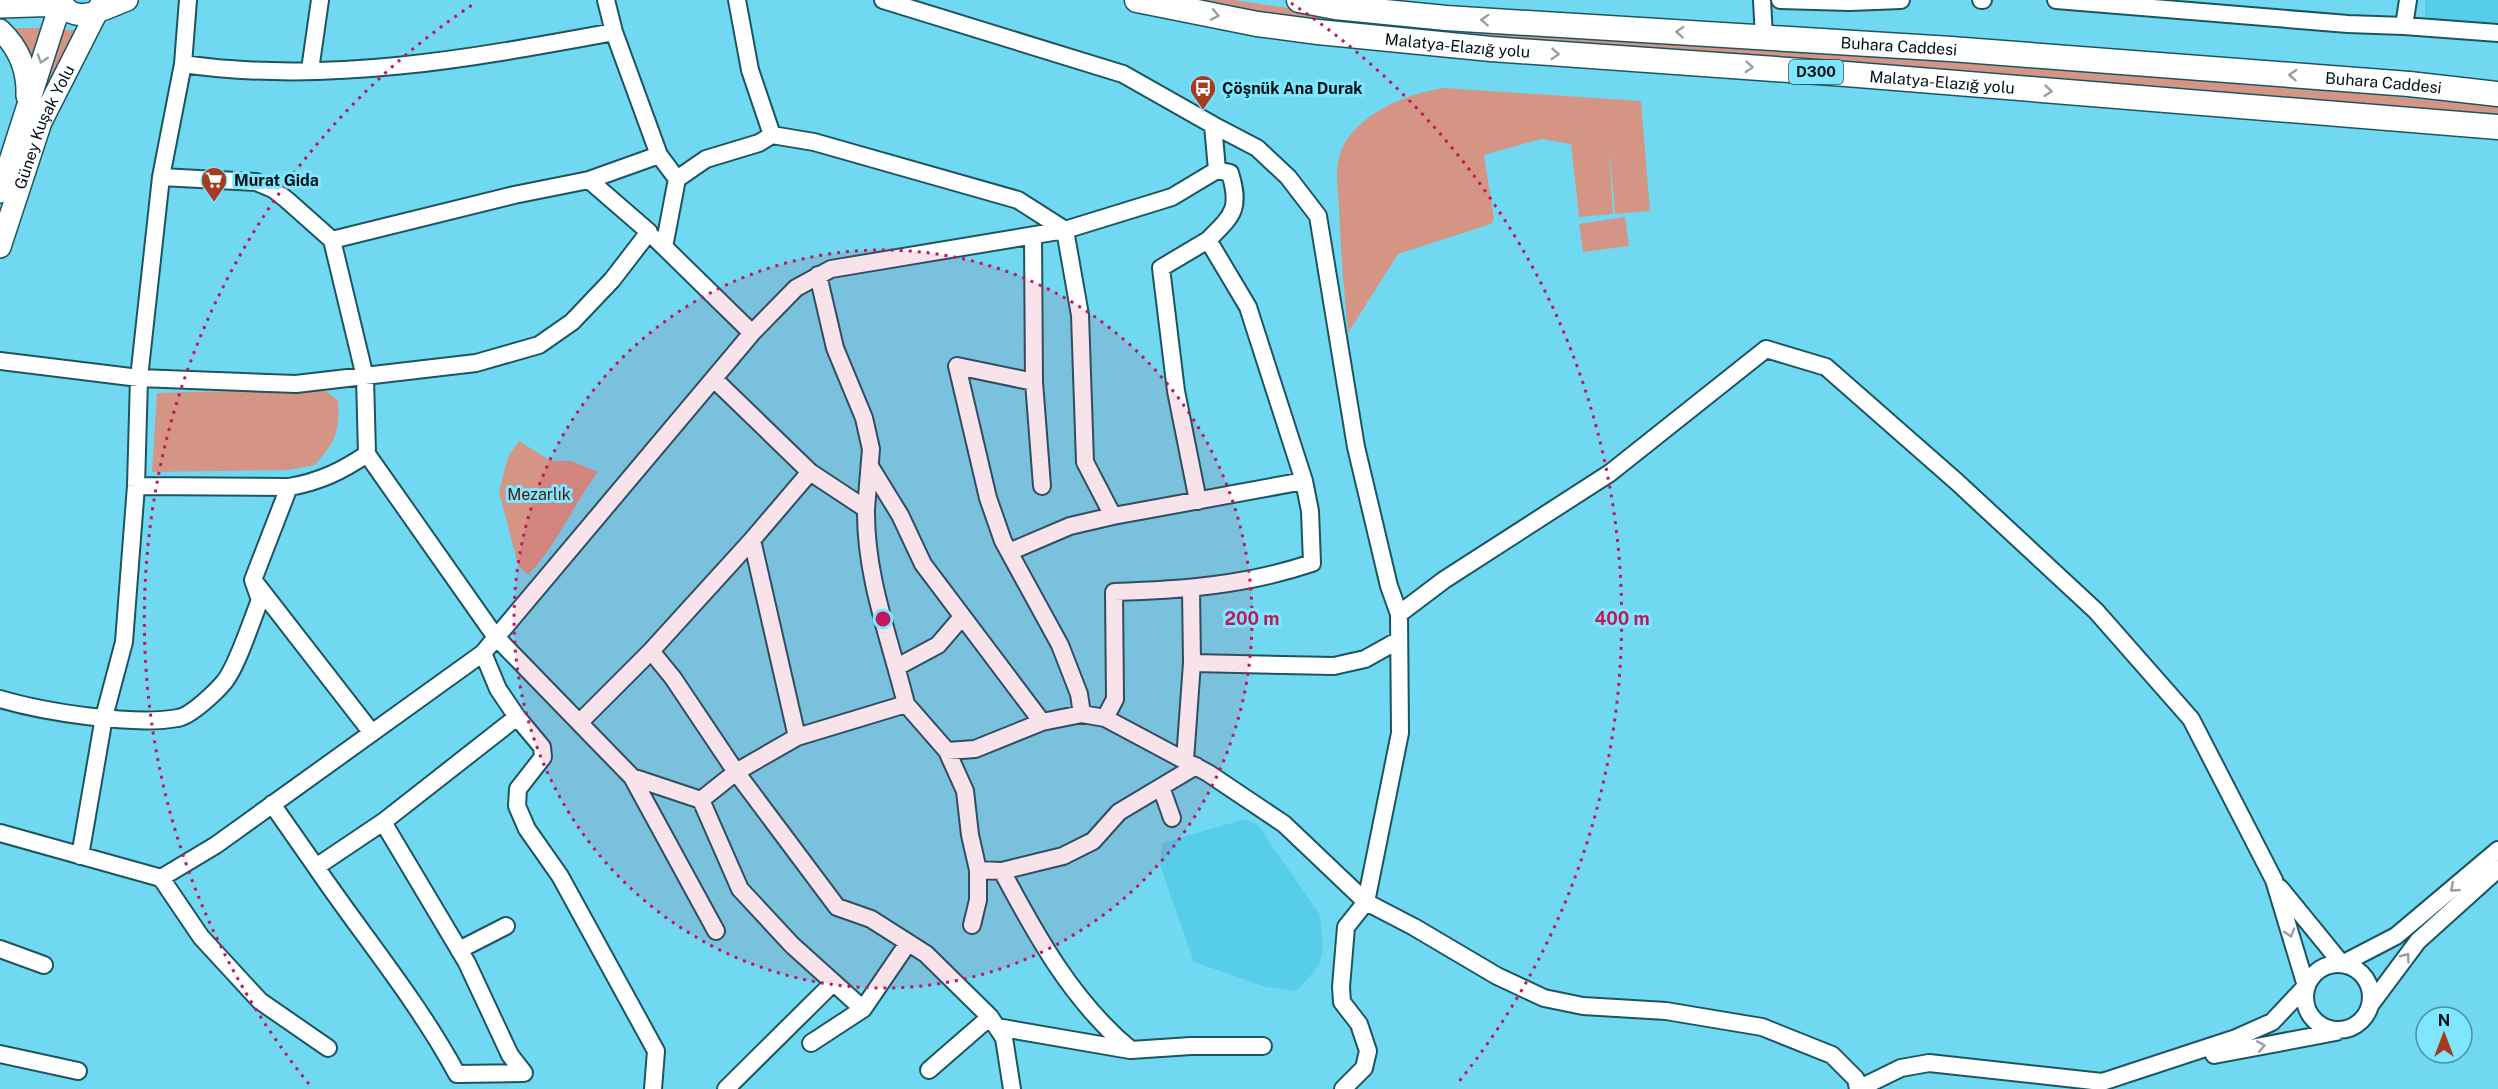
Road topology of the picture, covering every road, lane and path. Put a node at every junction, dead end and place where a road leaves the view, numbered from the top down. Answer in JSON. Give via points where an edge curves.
{"nodes":[{"id":1,"x":128,"y":0,"type":"edge"},
{"id":2,"x":188,"y":0,"type":"edge"},
{"id":3,"x":320,"y":0,"type":"edge"},
{"id":4,"x":606,"y":0,"type":"edge"},
{"id":5,"x":737,"y":0,"type":"edge"},
{"id":6,"x":883,"y":0,"type":"edge"},
{"id":7,"x":1137,"y":0,"type":"edge"},
{"id":8,"x":1299,"y":0,"type":"edge"},
{"id":9,"x":1762,"y":0,"type":"edge"},
{"id":10,"x":1780,"y":0,"type":"edge"},
{"id":11,"x":1902,"y":0,"type":"edge"},
{"id":12,"x":2056,"y":0,"type":"edge"},
{"id":13,"x":2408,"y":0,"type":"edge"},
{"id":14,"x":62,"y":2,"type":"edge"},
{"id":15,"x":99,"y":6,"type":"edge"},
{"id":16,"x":0,"y":7,"type":"edge"},
{"id":17,"x":2404,"y":26,"type":"junction"},
{"id":18,"x":0,"y":30,"type":"edge"},
{"id":19,"x":614,"y":32,"type":"junction"},
{"id":20,"x":2498,"y":33,"type":"edge"},
{"id":21,"x":1764,"y":38,"type":"junction"},
{"id":22,"x":183,"y":64,"type":"junction"},
{"id":23,"x":310,"y":70,"type":"junction"},
{"id":24,"x":2498,"y":94,"type":"edge"},
{"id":25,"x":25,"y":118,"type":"junction"},
{"id":26,"x":1213,"y":125,"type":"junction"},
{"id":27,"x":2498,"y":127,"type":"edge"},
{"id":28,"x":772,"y":135,"type":"junction"},
{"id":29,"x":659,"y":155,"type":"junction"},
{"id":30,"x":1217,"y":170,"type":"junction"},
{"id":31,"x":160,"y":177,"type":"junction"},
{"id":32,"x":677,"y":179,"type":"junction"},
{"id":33,"x":588,"y":180,"type":"junction"},
{"id":34,"x":0,"y":192,"type":"edge"},
{"id":35,"x":1065,"y":230,"type":"junction"},
{"id":36,"x":649,"y":232,"type":"junction"},
{"id":37,"x":1033,"y":237,"type":"junction"},
{"id":38,"x":332,"y":240,"type":"junction"},
{"id":39,"x":1208,"y":240,"type":"junction"},
{"id":40,"x":0,"y":247,"type":"edge"},
{"id":41,"x":664,"y":247,"type":"junction"},
{"id":42,"x":819,"y":275,"type":"junction"},
{"id":43,"x":752,"y":333,"type":"junction"},
{"id":44,"x":0,"y":362,"type":"edge"},
{"id":45,"x":365,"y":377,"type":"junction"},
{"id":46,"x":139,"y":378,"type":"junction"},
{"id":47,"x":715,"y":380,"type":"junction"},
{"id":48,"x":1034,"y":382,"type":"junction"},
{"id":49,"x":367,"y":454,"type":"junction"},
{"id":50,"x":871,"y":468,"type":"junction"},
{"id":51,"x":810,"y":472,"type":"junction"},
{"id":52,"x":1304,"y":481,"type":"junction"},
{"id":53,"x":136,"y":486,"type":"junction"},
{"id":54,"x":1042,"y":486,"type":"dead end"},
{"id":55,"x":289,"y":487,"type":"junction"},
{"id":56,"x":1198,"y":501,"type":"junction"},
{"id":57,"x":866,"y":509,"type":"junction"},
{"id":58,"x":1113,"y":516,"type":"junction"},
{"id":59,"x":752,"y":540,"type":"junction"},
{"id":60,"x":1009,"y":552,"type":"junction"},
{"id":61,"x":253,"y":580,"type":"junction"},
{"id":62,"x":1191,"y":589,"type":"junction"},
{"id":63,"x":1399,"y":614,"type":"junction"},
{"id":64,"x":962,"y":617,"type":"junction"},
{"id":65,"x":495,"y":636,"type":"junction"},
{"id":66,"x":1399,"y":640,"type":"junction"},
{"id":67,"x":651,"y":651,"type":"junction"},
{"id":68,"x":483,"y":653,"type":"junction"},
{"id":69,"x":1192,"y":663,"type":"junction"},
{"id":70,"x":897,"y":667,"type":"junction"},
{"id":71,"x":0,"y":699,"type":"edge"},
{"id":72,"x":906,"y":704,"type":"junction"},
{"id":73,"x":1082,"y":714,"type":"junction"},
{"id":74,"x":104,"y":717,"type":"junction"},
{"id":75,"x":517,"y":717,"type":"junction"},
{"id":76,"x":1105,"y":718,"type":"junction"},
{"id":77,"x":580,"y":722,"type":"junction"},
{"id":78,"x":1042,"y":722,"type":"junction"},
{"id":79,"x":372,"y":733,"type":"junction"},
{"id":80,"x":797,"y":737,"type":"junction"},
{"id":81,"x":947,"y":752,"type":"junction"},
{"id":82,"x":1191,"y":763,"type":"junction"},
{"id":83,"x":736,"y":772,"type":"junction"},
{"id":84,"x":632,"y":777,"type":"junction"},
{"id":85,"x":1161,"y":787,"type":"junction"},
{"id":86,"x":701,"y":800,"type":"junction"},
{"id":87,"x":272,"y":804,"type":"junction"},
{"id":88,"x":1172,"y":819,"type":"dead end"},
{"id":89,"x":383,"y":822,"type":"junction"},
{"id":90,"x":0,"y":833,"type":"edge"},
{"id":91,"x":2498,"y":850,"type":"edge"},
{"id":92,"x":80,"y":856,"type":"junction"},
{"id":93,"x":316,"y":867,"type":"junction"},
{"id":94,"x":2498,"y":869,"type":"edge"},
{"id":95,"x":978,"y":870,"type":"junction"},
{"id":96,"x":1002,"y":871,"type":"junction"},
{"id":97,"x":161,"y":878,"type":"junction"},
{"id":98,"x":2274,"y":880,"type":"junction"},
{"id":99,"x":1366,"y":902,"type":"junction"},
{"id":100,"x":972,"y":925,"type":"dead end"},
{"id":101,"x":506,"y":926,"type":"dead end"},
{"id":102,"x":716,"y":931,"type":"dead end"},
{"id":103,"x":908,"y":943,"type":"junction"},
{"id":104,"x":0,"y":949,"type":"edge"},
{"id":105,"x":459,"y":950,"type":"junction"},
{"id":106,"x":2342,"y":964,"type":"junction"},
{"id":107,"x":44,"y":965,"type":"dead end"},
{"id":108,"x":833,"y":983,"type":"junction"},
{"id":109,"x":2306,"y":986,"type":"junction"},
{"id":110,"x":2371,"y":1004,"type":"junction"},
{"id":111,"x":863,"y":1009,"type":"junction"},
{"id":112,"x":994,"y":1022,"type":"junction"},
{"id":113,"x":2340,"y":1031,"type":"junction"},
{"id":114,"x":811,"y":1043,"type":"dead end"},
{"id":115,"x":1263,"y":1046,"type":"dead end"},
{"id":116,"x":328,"y":1048,"type":"dead end"},
{"id":117,"x":1131,"y":1050,"type":"junction"},
{"id":118,"x":0,"y":1054,"type":"edge"},
{"id":119,"x":2142,"y":1068,"type":"junction"},
{"id":120,"x":929,"y":1070,"type":"dead end"},
{"id":121,"x":78,"y":1071,"type":"dead end"},
{"id":122,"x":653,"y":1089,"type":"edge"},
{"id":123,"x":726,"y":1089,"type":"edge"},
{"id":124,"x":1012,"y":1089,"type":"edge"},
{"id":125,"x":1343,"y":1089,"type":"edge"},
{"id":126,"x":1858,"y":1089,"type":"edge"}],
"edges":[{"from":1,"to":15,"type":"main road"},
{"from":2,"to":22,"type":"street"},
{"from":3,"to":23,"type":"street"},
{"from":4,"to":19,"type":"street"},
{"from":5,"to":28,"type":"street","via":[[750,70]]},
{"from":6,"to":26,"type":"street","via":[[1123,74]]},
{"from":7,"to":27,"type":"highway","name":"Malatya-Elazığ yolu","number":"D300","one_way":true,"via":[[1257,24],[1491,49]]},
{"from":21,"to":8,"type":"highway","name":"Buhara Caddesi","number":"D300","one_way":true,"via":[[1446,18]]},
{"from":9,"to":21,"type":"street"},
{"from":10,"to":11,"type":"street"},
{"from":12,"to":17,"type":"street"},
{"from":13,"to":17,"type":"street"},
{"from":14,"to":15,"type":"main road","via":[[82,16]]},
{"from":14,"to":16,"type":"main road"},
{"from":14,"to":25,"type":"main road","name":"Güney Kuşak Yolu","one_way":true},
{"from":15,"to":40,"type":"main road","name":"Güney Kuşak Yolu","via":[[41,122]]},
{"from":17,"to":20,"type":"street"},
{"from":18,"to":25,"type":"main road","via":[[16,46],[23,69],[28,93]]},
{"from":19,"to":23,"type":"street","via":[[428,63]]},
{"from":19,"to":29,"type":"street"},
{"from":24,"to":21,"type":"highway","name":"Buhara Caddesi","number":"D300","one_way":true,"via":[[2292,75]]},
{"from":22,"to":23,"type":"street","via":[[227,70]]},
{"from":22,"to":31,"type":"street"},
{"from":25,"to":34,"type":"main road","name":"Güney Kuşak Yolu"},
{"from":26,"to":30,"type":"street"},
{"from":26,"to":63,"type":"street","via":[[1257,148],[1288,177],[1318,216],[1356,447]]},
{"from":28,"to":32,"type":"street","via":[[759,143],[706,159]]},
{"from":28,"to":35,"type":"street","via":[[814,142],[1018,200]]},
{"from":29,"to":32,"type":"street"},
{"from":29,"to":33,"type":"street"},
{"from":30,"to":35,"type":"street","via":[[1172,197]]},
{"from":30,"to":39,"type":"street","via":[[1230,173],[1237,196],[1230,218]]},
{"from":31,"to":38,"type":"street","via":[[256,182],[288,200]]},
{"from":31,"to":46,"type":"street"},
{"from":32,"to":41,"type":"street"},
{"from":33,"to":36,"type":"street"},
{"from":33,"to":38,"type":"street"},
{"from":35,"to":37,"type":"street"},
{"from":35,"to":58,"type":"street","via":[[1080,315],[1085,462]]},
{"from":36,"to":41,"type":"street"},
{"from":36,"to":45,"type":"street","via":[[612,280],[572,322],[539,345],[476,363]]},
{"from":37,"to":42,"type":"street","via":[[906,256]]},
{"from":37,"to":48,"type":"street"},
{"from":38,"to":45,"type":"street"},
{"from":39,"to":52,"type":"street","via":[[1248,307]]},
{"from":39,"to":56,"type":"street","via":[[1161,268],[1176,391]]},
{"from":41,"to":43,"type":"street"},
{"from":42,"to":43,"type":"street","via":[[796,288]]},
{"from":42,"to":50,"type":"street","via":[[836,348],[864,418]]},
{"from":43,"to":47,"type":"street"},
{"from":44,"to":46,"type":"street"},
{"from":45,"to":46,"type":"street","via":[[296,384]]},
{"from":45,"to":49,"type":"street"},
{"from":46,"to":53,"type":"street"},
{"from":47,"to":51,"type":"street"},
{"from":47,"to":65,"type":"street"},
{"from":48,"to":54,"type":"street"},
{"from":48,"to":60,"type":"street","via":[[957,366],[988,498]]},
{"from":49,"to":55,"type":"street","via":[[314,483]]},
{"from":49,"to":65,"type":"street"},
{"from":50,"to":57,"type":"street"},
{"from":50,"to":64,"type":"street","via":[[900,515],[923,564]]},
{"from":51,"to":57,"type":"street"},
{"from":51,"to":59,"type":"street"},
{"from":52,"to":56,"type":"street"},
{"from":52,"to":62,"type":"street","via":[[1310,511],[1312,563],[1243,581]]},
{"from":53,"to":55,"type":"street"},
{"from":53,"to":74,"type":"street","via":[[124,642]]},
{"from":55,"to":61,"type":"street"},
{"from":56,"to":58,"type":"street"},
{"from":57,"to":70,"type":"street","via":[[874,594]]},
{"from":58,"to":60,"type":"street","via":[[1070,526]]},
{"from":59,"to":67,"type":"street"},
{"from":59,"to":80,"type":"street"},
{"from":60,"to":73,"type":"street","via":[[1060,645],[1079,694]]},
{"from":61,"to":74,"type":"street","via":[[260,600],[226,680],[206,700],[181,718]]},
{"from":61,"to":79,"type":"street"},
{"from":62,"to":69,"type":"street"},
{"from":62,"to":76,"type":"street","via":[[1114,592],[1115,699]]},
{"from":63,"to":66,"type":"street"},
{"from":63,"to":98,"type":"street","via":[[1444,580],[1610,473],[1766,349],[1826,366],[2096,611],[2191,719]]},
{"from":64,"to":70,"type":"street","via":[[938,645]]},
{"from":64,"to":78,"type":"street"},
{"from":65,"to":68,"type":"street"},
{"from":65,"to":77,"type":"street"},
{"from":66,"to":69,"type":"street","via":[[1365,659],[1334,666]]},
{"from":66,"to":99,"type":"street","via":[[1400,733]]},
{"from":67,"to":77,"type":"street"},
{"from":67,"to":83,"type":"street"},
{"from":68,"to":75,"type":"street","via":[[498,689]]},
{"from":68,"to":79,"type":"street"},
{"from":69,"to":82,"type":"street"},
{"from":70,"to":72,"type":"street"},
{"from":71,"to":74,"type":"street"},
{"from":72,"to":80,"type":"street"},
{"from":72,"to":81,"type":"street"},
{"from":73,"to":76,"type":"street"},
{"from":73,"to":78,"type":"street"},
{"from":74,"to":92,"type":"street"},
{"from":75,"to":89,"type":"street"},
{"from":75,"to":122,"type":"street","via":[[542,747],[543,757],[518,789],[517,806],[527,829],[560,876],[656,1052]]},
{"from":76,"to":82,"type":"street"},
{"from":77,"to":84,"type":"street"},
{"from":78,"to":81,"type":"street","via":[[975,749]]},
{"from":79,"to":87,"type":"street"},
{"from":80,"to":83,"type":"street"},
{"from":81,"to":95,"type":"street","via":[[965,791],[969,835]]},
{"from":82,"to":85,"type":"street"},
{"from":82,"to":99,"type":"street","via":[[1284,824]]},
{"from":83,"to":86,"type":"street"},
{"from":83,"to":103,"type":"street","via":[[837,907],[870,919]]},
{"from":84,"to":86,"type":"street"},
{"from":84,"to":102,"type":"street"},
{"from":85,"to":88,"type":"street"},
{"from":85,"to":96,"type":"street","via":[[1119,812],[1093,841],[1063,856]]},
{"from":86,"to":108,"type":"street","via":[[740,889]]},
{"from":87,"to":93,"type":"street"},
{"from":87,"to":97,"type":"street","via":[[216,845]]},
{"from":89,"to":93,"type":"street"},
{"from":89,"to":105,"type":"street"},
{"from":90,"to":92,"type":"street"},
{"from":91,"to":106,"type":"street","one_way":true,"via":[[2396,936]]},
{"from":92,"to":97,"type":"street"},
{"from":93,"to":105,"type":"street","via":[[416,1003],[457,1074],[524,1073],[510,1055]]},
{"from":110,"to":94,"type":"street","one_way":true,"via":[[2418,941]]},
{"from":95,"to":96,"type":"street"},
{"from":95,"to":100,"type":"street","via":[[978,900]]},
{"from":96,"to":117,"type":"street","via":[[1039,939],[1075,992]]},
{"from":97,"to":116,"type":"street","via":[[201,937],[260,1001]]},
{"from":98,"to":106,"type":"street"},
{"from":98,"to":109,"type":"street","one_way":true},
{"from":99,"to":125,"type":"street","via":[[1346,927],[1341,987],[1342,1002],[1359,1024],[1368,1051],[1364,1068]]},
{"from":99,"to":126,"type":"street","via":[[1544,998],[1583,1006],[1666,1011],[1761,1027],[1832,1054],[1856,1079]]},
{"from":101,"to":105,"type":"street"},
{"from":103,"to":111,"type":"street"},
{"from":103,"to":112,"type":"street","via":[[926,954]]},
{"from":104,"to":107,"type":"street"},
{"from":106,"to":109,"type":"street","via":[[2320,968]]},
{"from":106,"to":110,"type":"street","via":[[2362,974],[2368,983]]},
{"from":108,"to":111,"type":"street"},
{"from":108,"to":123,"type":"street"},
{"from":109,"to":113,"type":"street","via":[[2304,997],[2311,1018],[2320,1026]]},
{"from":109,"to":119,"type":"street","via":[[2272,1022],[2236,1038]]},
{"from":110,"to":113,"type":"street","via":[[2360,1022]]},
{"from":111,"to":114,"type":"street"},
{"from":112,"to":117,"type":"street"},
{"from":112,"to":120,"type":"street"},
{"from":112,"to":124,"type":"street","via":[[1004,1038]]},
{"from":119,"to":113,"type":"street","one_way":true},
{"from":115,"to":117,"type":"street"},
{"from":118,"to":121,"type":"street"},
{"from":119,"to":126,"type":"street","via":[[2102,1082],[1929,1063],[1901,1068]]}]}
